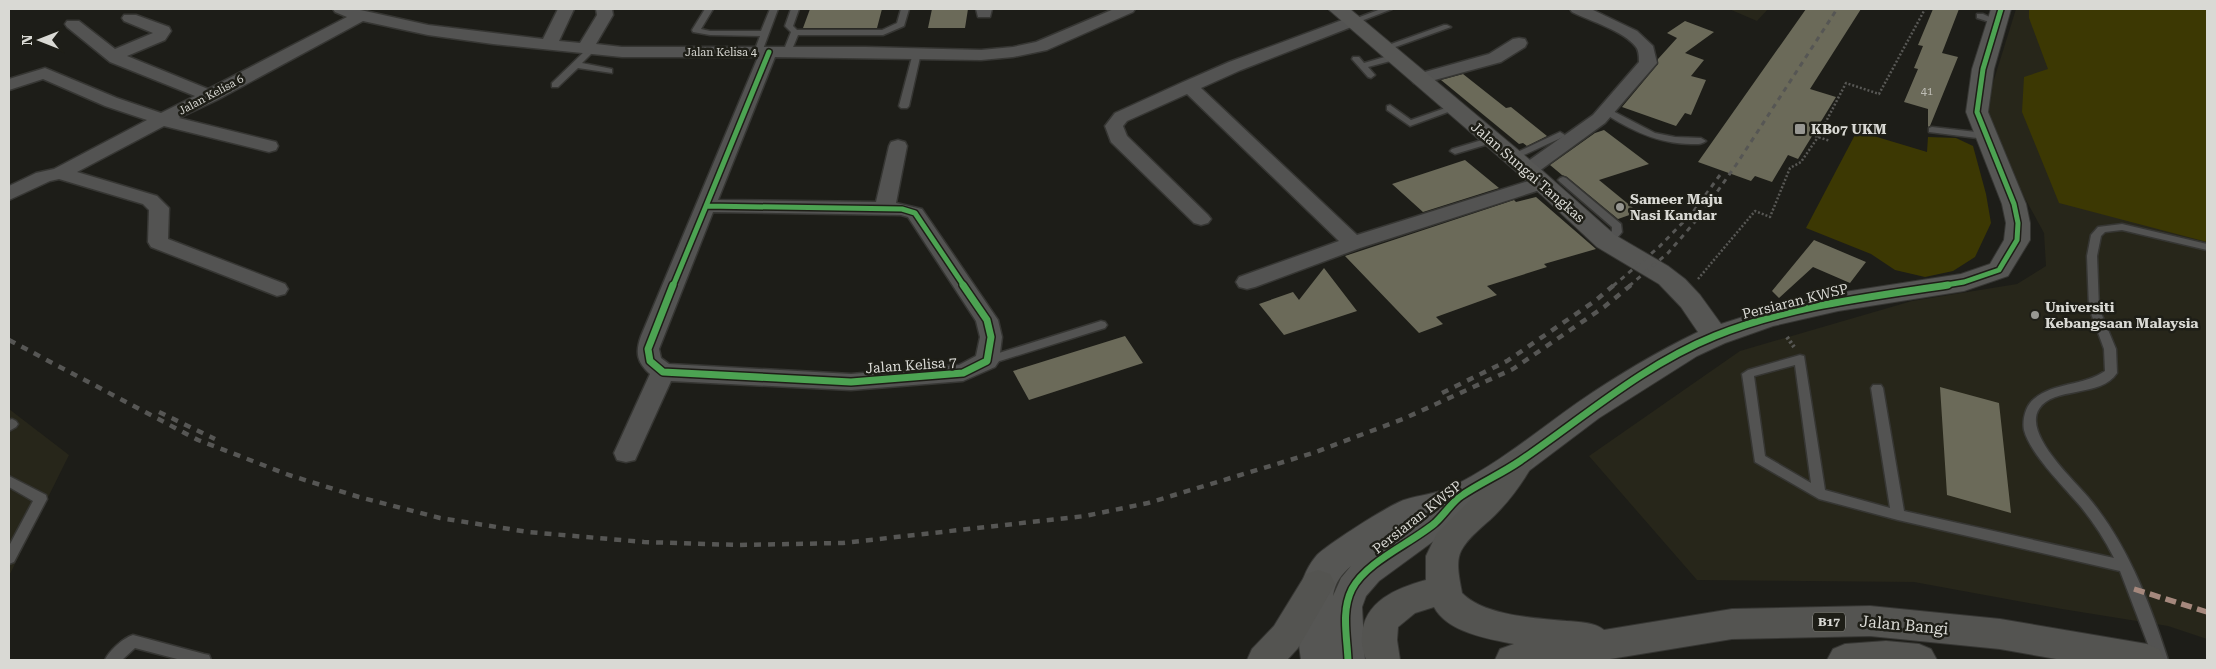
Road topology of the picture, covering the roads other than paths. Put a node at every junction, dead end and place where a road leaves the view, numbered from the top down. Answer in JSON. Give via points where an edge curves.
{"nodes":[{"id":1,"x":341,"y":9,"type":"edge"},
{"id":2,"x":566,"y":9,"type":"edge"},
{"id":3,"x":604,"y":9,"type":"edge"},
{"id":4,"x":709,"y":9,"type":"edge"},
{"id":5,"x":774,"y":9,"type":"edge"},
{"id":6,"x":795,"y":9,"type":"edge"},
{"id":7,"x":904,"y":9,"type":"edge"},
{"id":8,"x":1127,"y":9,"type":"edge"},
{"id":9,"x":1388,"y":9,"type":"edge"},
{"id":10,"x":1578,"y":9,"type":"edge"},
{"id":11,"x":1346,"y":15,"type":"edge"},
{"id":12,"x":361,"y":16,"type":"junction"},
{"id":13,"x":1992,"y":16,"type":"edge"},
{"id":14,"x":130,"y":18,"type":"dead end"},
{"id":15,"x":73,"y":24,"type":"dead end"},
{"id":16,"x":1447,"y":27,"type":"dead end"},
{"id":17,"x":795,"y":32,"type":"junction"},
{"id":18,"x":1519,"y":43,"type":"dead end"},
{"id":19,"x":549,"y":45,"type":"junction"},
{"id":20,"x":770,"y":48,"type":"junction"},
{"id":21,"x":588,"y":49,"type":"junction"},
{"id":22,"x":1390,"y":52,"type":"junction"},
{"id":23,"x":917,"y":53,"type":"junction"},
{"id":24,"x":114,"y":56,"type":"junction"},
{"id":25,"x":576,"y":65,"type":"junction"},
{"id":26,"x":609,"y":71,"type":"dead end"},
{"id":27,"x":1371,"y":75,"type":"dead end"},
{"id":28,"x":1420,"y":79,"type":"junction"},
{"id":29,"x":9,"y":85,"type":"edge"},
{"id":30,"x":555,"y":85,"type":"dead end"},
{"id":31,"x":1190,"y":86,"type":"junction"},
{"id":32,"x":211,"y":96,"type":"junction"},
{"id":33,"x":904,"y":106,"type":"dead end"},
{"id":34,"x":1390,"y":108,"type":"dead end"},
{"id":35,"x":1454,"y":108,"type":"junction"},
{"id":36,"x":1607,"y":111,"type":"junction"},
{"id":37,"x":162,"y":120,"type":"junction"},
{"id":38,"x":1932,"y":130,"type":"dead end"},
{"id":39,"x":1560,"y":135,"type":"dead end"},
{"id":40,"x":1985,"y":136,"type":"junction"},
{"id":41,"x":1492,"y":140,"type":"junction"},
{"id":42,"x":1701,"y":141,"type":"dead end"},
{"id":43,"x":269,"y":146,"type":"dead end"},
{"id":44,"x":898,"y":146,"type":"dead end"},
{"id":45,"x":1455,"y":151,"type":"dead end"},
{"id":46,"x":60,"y":173,"type":"junction"},
{"id":47,"x":1536,"y":173,"type":"junction"},
{"id":48,"x":9,"y":194,"type":"edge"},
{"id":49,"x":704,"y":206,"type":"junction"},
{"id":50,"x":885,"y":209,"type":"junction"},
{"id":51,"x":1201,"y":219,"type":"dead end"},
{"id":52,"x":1353,"y":244,"type":"junction"},
{"id":53,"x":2207,"y":247,"type":"edge"},
{"id":54,"x":1247,"y":282,"type":"dead end"},
{"id":55,"x":277,"y":289,"type":"dead end"},
{"id":56,"x":1101,"y":325,"type":"dead end"},
{"id":57,"x":1715,"y":336,"type":"junction"},
{"id":58,"x":987,"y":361,"type":"junction"},
{"id":59,"x":663,"y":372,"type":"junction"},
{"id":60,"x":1877,"y":388,"type":"dead end"},
{"id":61,"x":626,"y":454,"type":"dead end"},
{"id":62,"x":1520,"y":462,"type":"junction"},
{"id":63,"x":9,"y":481,"type":"edge"},
{"id":64,"x":1819,"y":494,"type":"junction"},
{"id":65,"x":1460,"y":497,"type":"junction"},
{"id":66,"x":1898,"y":515,"type":"junction"},
{"id":67,"x":9,"y":558,"type":"edge"},
{"id":68,"x":2124,"y":566,"type":"junction"},
{"id":69,"x":1318,"y":584,"type":"junction"},
{"id":70,"x":1445,"y":590,"type":"junction"},
{"id":71,"x":1620,"y":642,"type":"junction"},
{"id":72,"x":112,"y":660,"type":"edge"},
{"id":73,"x":204,"y":660,"type":"edge"},
{"id":74,"x":1264,"y":660,"type":"edge"},
{"id":75,"x":1318,"y":660,"type":"edge"},
{"id":76,"x":1348,"y":660,"type":"edge"},
{"id":77,"x":1383,"y":660,"type":"edge"},
{"id":78,"x":1512,"y":660,"type":"edge"},
{"id":79,"x":1845,"y":660,"type":"edge"},
{"id":80,"x":1919,"y":660,"type":"edge"},
{"id":81,"x":2147,"y":660,"type":"edge"},
{"id":82,"x":2161,"y":660,"type":"edge"}],
"edges":[{"from":1,"to":12,"type":"street","name":"Jalan Kelisa 4"},
{"from":2,"to":19,"type":"street"},
{"from":3,"to":21,"type":"street","via":[[605,15]]},
{"from":4,"to":20,"type":"lane","via":[[696,30]]},
{"from":5,"to":20,"type":"lane"},
{"from":6,"to":17,"type":"lane","via":[[789,26]]},
{"from":7,"to":17,"type":"lane","via":[[901,24],[883,33]]},
{"from":8,"to":23,"type":"street","name":"Jalan Kelisa 4","via":[[1042,46],[981,55]]},
{"from":9,"to":11,"type":"lane"},
{"from":10,"to":36,"type":"street","via":[[1634,36],[1648,54],[1648,63]]},
{"from":11,"to":22,"type":"street","name":"Jalan Sungai Tangkas"},
{"from":11,"to":31,"type":"street"},
{"from":12,"to":19,"type":"street","name":"Jalan Kelisa 4","via":[[428,30]]},
{"from":12,"to":32,"type":"street","name":"Jalan Kelisa 6"},
{"from":13,"to":40,"type":"street","name":"Persiaran KWSP","via":[[1977,112]]},
{"from":14,"to":24,"type":"street","via":[[163,31],[159,36]]},
{"from":15,"to":24,"type":"street"},
{"from":16,"to":22,"type":"lane"},
{"from":17,"to":20,"type":"lane"},
{"from":18,"to":28,"type":"street","via":[[1495,58]]},
{"from":19,"to":21,"type":"street","name":"Jalan Kelisa 4"},
{"from":20,"to":21,"type":"street","name":"Jalan Kelisa 4","via":[[622,52]]},
{"from":20,"to":23,"type":"street","name":"Jalan Kelisa 4"},
{"from":20,"to":49,"type":"street"},
{"from":21,"to":25,"type":"lane"},
{"from":22,"to":27,"type":"lane","via":[[1359,63]]},
{"from":22,"to":28,"type":"street","name":"Jalan Sungai Tangkas"},
{"from":23,"to":33,"type":"lane"},
{"from":24,"to":32,"type":"street"},
{"from":25,"to":26,"type":"lane"},
{"from":25,"to":30,"type":"lane"},
{"from":28,"to":35,"type":"street","name":"Jalan Sungai Tangkas"},
{"from":29,"to":37,"type":"street","via":[[45,74]]},
{"from":31,"to":51,"type":"street","via":[[1121,117],[1114,126],[1118,138]]},
{"from":31,"to":52,"type":"street"},
{"from":32,"to":37,"type":"street","name":"Jalan Kelisa 6"},
{"from":34,"to":35,"type":"lane","via":[[1410,123]]},
{"from":35,"to":41,"type":"street","name":"Jalan Sungai Tangkas"},
{"from":36,"to":42,"type":"lane","via":[[1624,123],[1653,135],[1678,142]]},
{"from":36,"to":47,"type":"street"},
{"from":37,"to":43,"type":"street"},
{"from":37,"to":46,"type":"street","name":"Jalan Kelisa 6"},
{"from":38,"to":40,"type":"lane"},
{"from":39,"to":47,"type":"lane"},
{"from":40,"to":57,"type":"street","name":"Persiaran KWSP","via":[[2018,223],[2017,240],[1999,270],[1964,282],[1838,302],[1768,318]]},
{"from":41,"to":45,"type":"lane"},
{"from":41,"to":47,"type":"street","name":"Jalan Sungai Tangkas"},
{"from":44,"to":50,"type":"street"},
{"from":46,"to":48,"type":"street","name":"Jalan Kelisa 6"},
{"from":46,"to":55,"type":"street","via":[[150,200],[159,208],[158,242]]},
{"from":47,"to":52,"type":"street"},
{"from":47,"to":57,"type":"street","name":"Jalan Sungai Tangkas","via":[[1606,241],[1678,287]]},
{"from":49,"to":50,"type":"street"},
{"from":49,"to":59,"type":"street","via":[[648,349],[650,361]]},
{"from":50,"to":58,"type":"street","via":[[915,213],[922,222],[987,320],[991,337]]},
{"from":52,"to":54,"type":"street"},
{"from":53,"to":68,"type":"lane","via":[[2122,227],[2102,230],[2096,235],[2092,256],[2094,308],[2110,349],[2112,373],[2096,383],[2048,397],[2036,404],[2031,413],[2030,432],[2102,525]]},
{"from":56,"to":58,"type":"lane"},
{"from":57,"to":62,"type":"street","name":"Persiaran KWSP","via":[[1687,349],[1596,405]]},
{"from":58,"to":59,"type":"street","name":"Jalan Kelisa 7","via":[[964,374],[851,382]]},
{"from":59,"to":61,"type":"street"},
{"from":60,"to":66,"type":"lane"},
{"from":62,"to":65,"type":"street","name":"Persiaran KWSP"},
{"from":62,"to":70,"type":"main road","via":[[1446,548],[1442,560]]},
{"from":63,"to":67,"type":"lane","via":[[41,499]]},
{"from":64,"to":64,"type":"lane","via":[[1759,459],[1748,374],[1800,359]]},
{"from":64,"to":66,"type":"lane"},
{"from":65,"to":69,"type":"street","name":"Persiaran KWSP","via":[[1412,510],[1345,552],[1329,565]]},
{"from":65,"to":76,"type":"street","name":"Persiaran KWSP","via":[[1435,523],[1367,572],[1353,588],[1345,607]]},
{"from":66,"to":68,"type":"lane"},
{"from":68,"to":82,"type":"lane"},
{"from":69,"to":74,"type":"main road","via":[[1286,637]]},
{"from":69,"to":75,"type":"street","name":"Persiaran KWSP","via":[[1313,615]]},
{"from":70,"to":71,"type":"main road","via":[[1453,606],[1471,618],[1501,627]]},
{"from":70,"to":77,"type":"main road","via":[[1407,599],[1383,622],[1379,636]]},
{"from":71,"to":78,"type":"main road","name":"Jalan Bangi","number":"B17"},
{"from":71,"to":81,"type":"main road","name":"Jalan Bangi","number":"B17","via":[[1732,624],[1870,621],[2000,634]]},
{"from":72,"to":73,"type":"lane","via":[[132,641]]},
{"from":79,"to":80,"type":"main road","via":[[1886,657]]}]}
